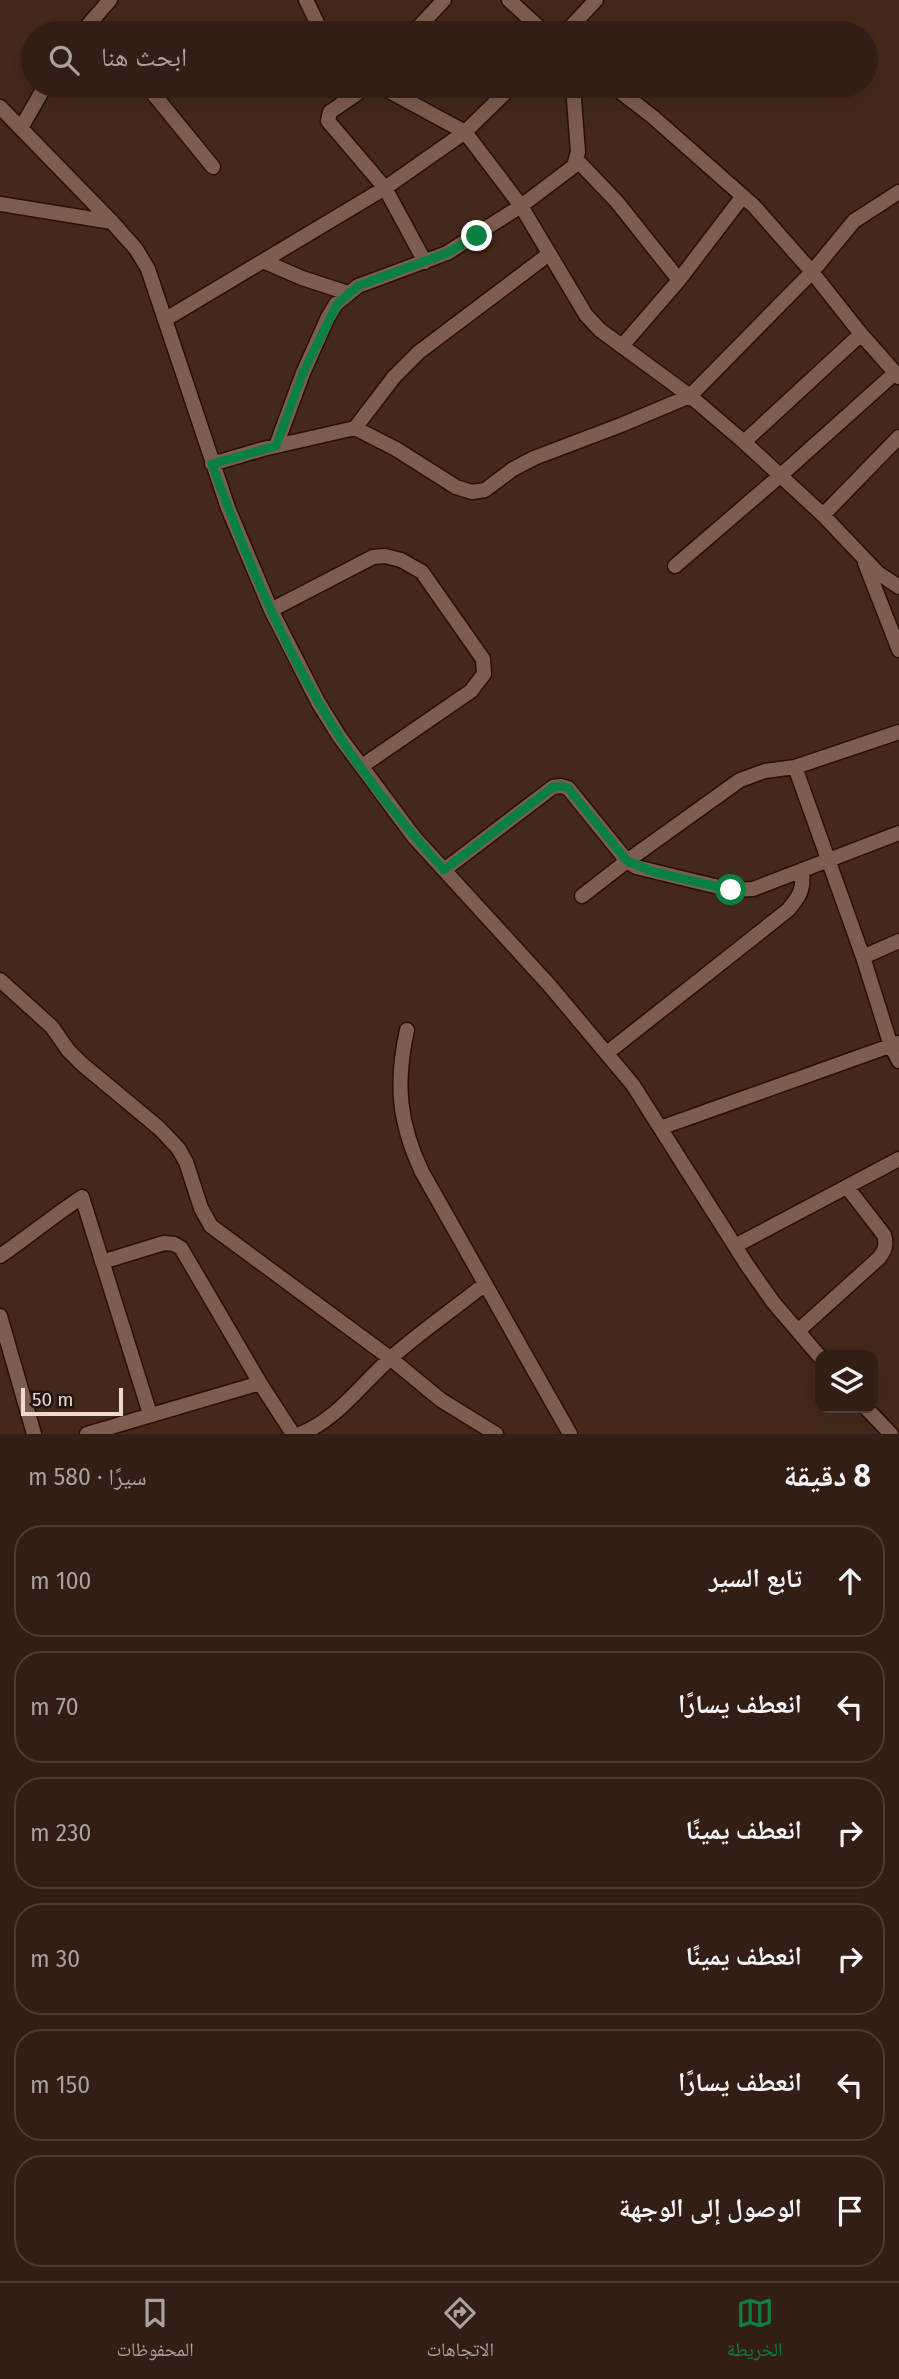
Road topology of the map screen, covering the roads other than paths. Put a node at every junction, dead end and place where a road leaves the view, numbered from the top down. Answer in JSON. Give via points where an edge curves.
{"nodes":[{"id":1,"x":110,"y":0,"type":"edge"},
{"id":2,"x":306,"y":0,"type":"edge"},
{"id":3,"x":444,"y":0,"type":"edge"},
{"id":4,"x":509,"y":0,"type":"edge"},
{"id":5,"x":596,"y":0,"type":"edge"},
{"id":6,"x":94,"y":21,"type":"edge"},
{"id":7,"x":316,"y":21,"type":"edge"},
{"id":8,"x":424,"y":21,"type":"edge"},
{"id":9,"x":532,"y":21,"type":"edge"},
{"id":10,"x":576,"y":21,"type":"edge"},
{"id":11,"x":38,"y":98,"type":"edge"},
{"id":12,"x":157,"y":98,"type":"edge"},
{"id":13,"x":350,"y":98,"type":"edge"},
{"id":14,"x":402,"y":98,"type":"edge"},
{"id":15,"x":500,"y":98,"type":"edge"},
{"id":16,"x":574,"y":98,"type":"edge"},
{"id":17,"x":628,"y":98,"type":"edge"},
{"id":18,"x":0,"y":107,"type":"edge"},
{"id":19,"x":21,"y":128,"type":"junction"},
{"id":20,"x":465,"y":132,"type":"junction"},
{"id":21,"x":577,"y":160,"type":"junction"},
{"id":22,"x":213,"y":167,"type":"dead end"},
{"id":23,"x":385,"y":187,"type":"junction"},
{"id":24,"x":899,"y":192,"type":"edge"},
{"id":25,"x":743,"y":196,"type":"junction"},
{"id":26,"x":0,"y":204,"type":"edge"},
{"id":27,"x":521,"y":206,"type":"junction"},
{"id":28,"x":112,"y":222,"type":"junction"},
{"id":29,"x":549,"y":254,"type":"junction"},
{"id":30,"x":263,"y":261,"type":"junction"},
{"id":31,"x":425,"y":262,"type":"junction"},
{"id":32,"x":812,"y":272,"type":"junction"},
{"id":33,"x":679,"y":280,"type":"junction"},
{"id":34,"x":348,"y":293,"type":"junction"},
{"id":35,"x":166,"y":319,"type":"junction"},
{"id":36,"x":861,"y":334,"type":"junction"},
{"id":37,"x":622,"y":346,"type":"junction"},
{"id":38,"x":897,"y":375,"type":"edge"},
{"id":39,"x":690,"y":396,"type":"junction"},
{"id":40,"x":355,"y":428,"type":"junction"},
{"id":41,"x":899,"y":437,"type":"edge"},
{"id":42,"x":744,"y":442,"type":"junction"},
{"id":43,"x":276,"y":446,"type":"junction"},
{"id":44,"x":212,"y":464,"type":"junction"},
{"id":45,"x":781,"y":475,"type":"junction"},
{"id":46,"x":823,"y":515,"type":"junction"},
{"id":47,"x":860,"y":552,"type":"junction"},
{"id":48,"x":675,"y":566,"type":"dead end"},
{"id":49,"x":899,"y":587,"type":"edge"},
{"id":50,"x":271,"y":610,"type":"junction"},
{"id":51,"x":899,"y":650,"type":"edge"},
{"id":52,"x":899,"y":732,"type":"edge"},
{"id":53,"x":362,"y":766,"type":"junction"},
{"id":54,"x":795,"y":767,"type":"junction"},
{"id":55,"x":899,"y":833,"type":"edge"},
{"id":56,"x":828,"y":860,"type":"junction"},
{"id":57,"x":627,"y":861,"type":"junction"},
{"id":58,"x":444,"y":870,"type":"junction"},
{"id":59,"x":802,"y":870,"type":"junction"},
{"id":60,"x":582,"y":896,"type":"dead end"},
{"id":61,"x":899,"y":941,"type":"edge"},
{"id":62,"x":863,"y":957,"type":"junction"},
{"id":63,"x":0,"y":980,"type":"edge"},
{"id":64,"x":407,"y":1031,"type":"dead end"},
{"id":65,"x":895,"y":1044,"type":"edge"},
{"id":66,"x":607,"y":1053,"type":"junction"},
{"id":67,"x":899,"y":1061,"type":"edge"},
{"id":68,"x":660,"y":1128,"type":"junction"},
{"id":69,"x":899,"y":1159,"type":"edge"},
{"id":70,"x":847,"y":1187,"type":"junction"},
{"id":71,"x":735,"y":1246,"type":"junction"},
{"id":72,"x":0,"y":1256,"type":"edge"},
{"id":73,"x":102,"y":1262,"type":"junction"},
{"id":74,"x":485,"y":1284,"type":"junction"},
{"id":75,"x":0,"y":1316,"type":"edge"},
{"id":76,"x":798,"y":1331,"type":"junction"},
{"id":77,"x":815,"y":1351,"type":"edge"},
{"id":78,"x":390,"y":1358,"type":"junction"},
{"id":79,"x":260,"y":1383,"type":"junction"},
{"id":80,"x":871,"y":1413,"type":"edge"},
{"id":81,"x":150,"y":1414,"type":"junction"},
{"id":82,"x":34,"y":1434,"type":"edge"},
{"id":83,"x":87,"y":1434,"type":"edge"},
{"id":84,"x":293,"y":1434,"type":"edge"},
{"id":85,"x":300,"y":1434,"type":"edge"},
{"id":86,"x":496,"y":1434,"type":"edge"},
{"id":87,"x":570,"y":1434,"type":"edge"},
{"id":88,"x":891,"y":1434,"type":"edge"}],
"edges":[{"from":1,"to":6,"type":"street"},
{"from":2,"to":7,"type":"street"},
{"from":3,"to":8,"type":"street"},
{"from":4,"to":9,"type":"street"},
{"from":5,"to":10,"type":"street"},
{"from":11,"to":19,"type":"street"},
{"from":12,"to":22,"type":"street"},
{"from":13,"to":23,"type":"street","via":[[330,112],[328,121]]},
{"from":14,"to":20,"type":"street"},
{"from":15,"to":20,"type":"street"},
{"from":16,"to":21,"type":"street"},
{"from":17,"to":25,"type":"street"},
{"from":18,"to":19,"type":"street"},
{"from":19,"to":28,"type":"street"},
{"from":20,"to":23,"type":"street"},
{"from":20,"to":27,"type":"street"},
{"from":21,"to":27,"type":"street"},
{"from":21,"to":33,"type":"street"},
{"from":23,"to":30,"type":"street"},
{"from":23,"to":31,"type":"street"},
{"from":24,"to":32,"type":"street","via":[[854,221]]},
{"from":25,"to":32,"type":"street"},
{"from":25,"to":33,"type":"street"},
{"from":26,"to":28,"type":"street"},
{"from":27,"to":29,"type":"street"},
{"from":27,"to":31,"type":"street"},
{"from":28,"to":35,"type":"street","via":[[148,269]]},
{"from":29,"to":37,"type":"street","via":[[586,315]]},
{"from":29,"to":40,"type":"street","via":[[419,352]]},
{"from":30,"to":34,"type":"street"},
{"from":30,"to":35,"type":"street"},
{"from":31,"to":34,"type":"street"},
{"from":32,"to":36,"type":"street"},
{"from":32,"to":39,"type":"street"},
{"from":33,"to":37,"type":"street"},
{"from":34,"to":43,"type":"street","via":[[328,317]]},
{"from":35,"to":44,"type":"street"},
{"from":36,"to":38,"type":"street"},
{"from":36,"to":42,"type":"street"},
{"from":37,"to":39,"type":"street"},
{"from":38,"to":45,"type":"street"},
{"from":39,"to":40,"type":"street","via":[[534,458],[485,490],[472,492]]},
{"from":39,"to":42,"type":"street"},
{"from":40,"to":43,"type":"street"},
{"from":41,"to":46,"type":"street"},
{"from":42,"to":45,"type":"street"},
{"from":43,"to":44,"type":"street"},
{"from":44,"to":50,"type":"street"},
{"from":45,"to":46,"type":"street"},
{"from":45,"to":48,"type":"street"},
{"from":46,"to":47,"type":"street"},
{"from":47,"to":49,"type":"street","via":[[878,573]]},
{"from":47,"to":51,"type":"street"},
{"from":50,"to":53,"type":"street","via":[[318,702]]},
{"from":50,"to":53,"type":"street","via":[[373,557],[385,556],[422,572],[483,659],[484,674],[471,691]]},
{"from":52,"to":54,"type":"street"},
{"from":53,"to":58,"type":"street"},
{"from":54,"to":56,"type":"street"},
{"from":54,"to":57,"type":"street","via":[[740,780]]},
{"from":55,"to":56,"type":"street"},
{"from":56,"to":59,"type":"street"},
{"from":56,"to":62,"type":"street"},
{"from":57,"to":58,"type":"street","via":[[568,788],[561,786],[553,787]]},
{"from":57,"to":59,"type":"street","via":[[654,872],[742,891]]},
{"from":57,"to":60,"type":"street"},
{"from":58,"to":66,"type":"street"},
{"from":59,"to":66,"type":"street","via":[[802,893],[788,909]]},
{"from":61,"to":62,"type":"street"},
{"from":62,"to":65,"type":"street"},
{"from":63,"to":78,"type":"street","via":[[52,1027],[82,1064],[178,1148],[211,1226]]},
{"from":64,"to":74,"type":"street","via":[[399,1083],[409,1144]]},
{"from":65,"to":67,"type":"street"},
{"from":65,"to":68,"type":"street"},
{"from":66,"to":68,"type":"street"},
{"from":68,"to":71,"type":"street"},
{"from":69,"to":70,"type":"street"},
{"from":70,"to":71,"type":"street"},
{"from":70,"to":76,"type":"street","via":[[884,1235],[885,1251]]},
{"from":71,"to":76,"type":"street"},
{"from":72,"to":73,"type":"street","via":[[82,1197]]},
{"from":73,"to":79,"type":"street","via":[[164,1243],[181,1248]]},
{"from":73,"to":81,"type":"street"},
{"from":74,"to":78,"type":"street"},
{"from":74,"to":87,"type":"street"},
{"from":75,"to":82,"type":"street"},
{"from":76,"to":77,"type":"street"},
{"from":78,"to":85,"type":"street","via":[[350,1400]]},
{"from":78,"to":86,"type":"street","via":[[441,1400]]},
{"from":79,"to":81,"type":"street"},
{"from":79,"to":84,"type":"street"},
{"from":80,"to":88,"type":"street"},
{"from":81,"to":83,"type":"street"}]}
